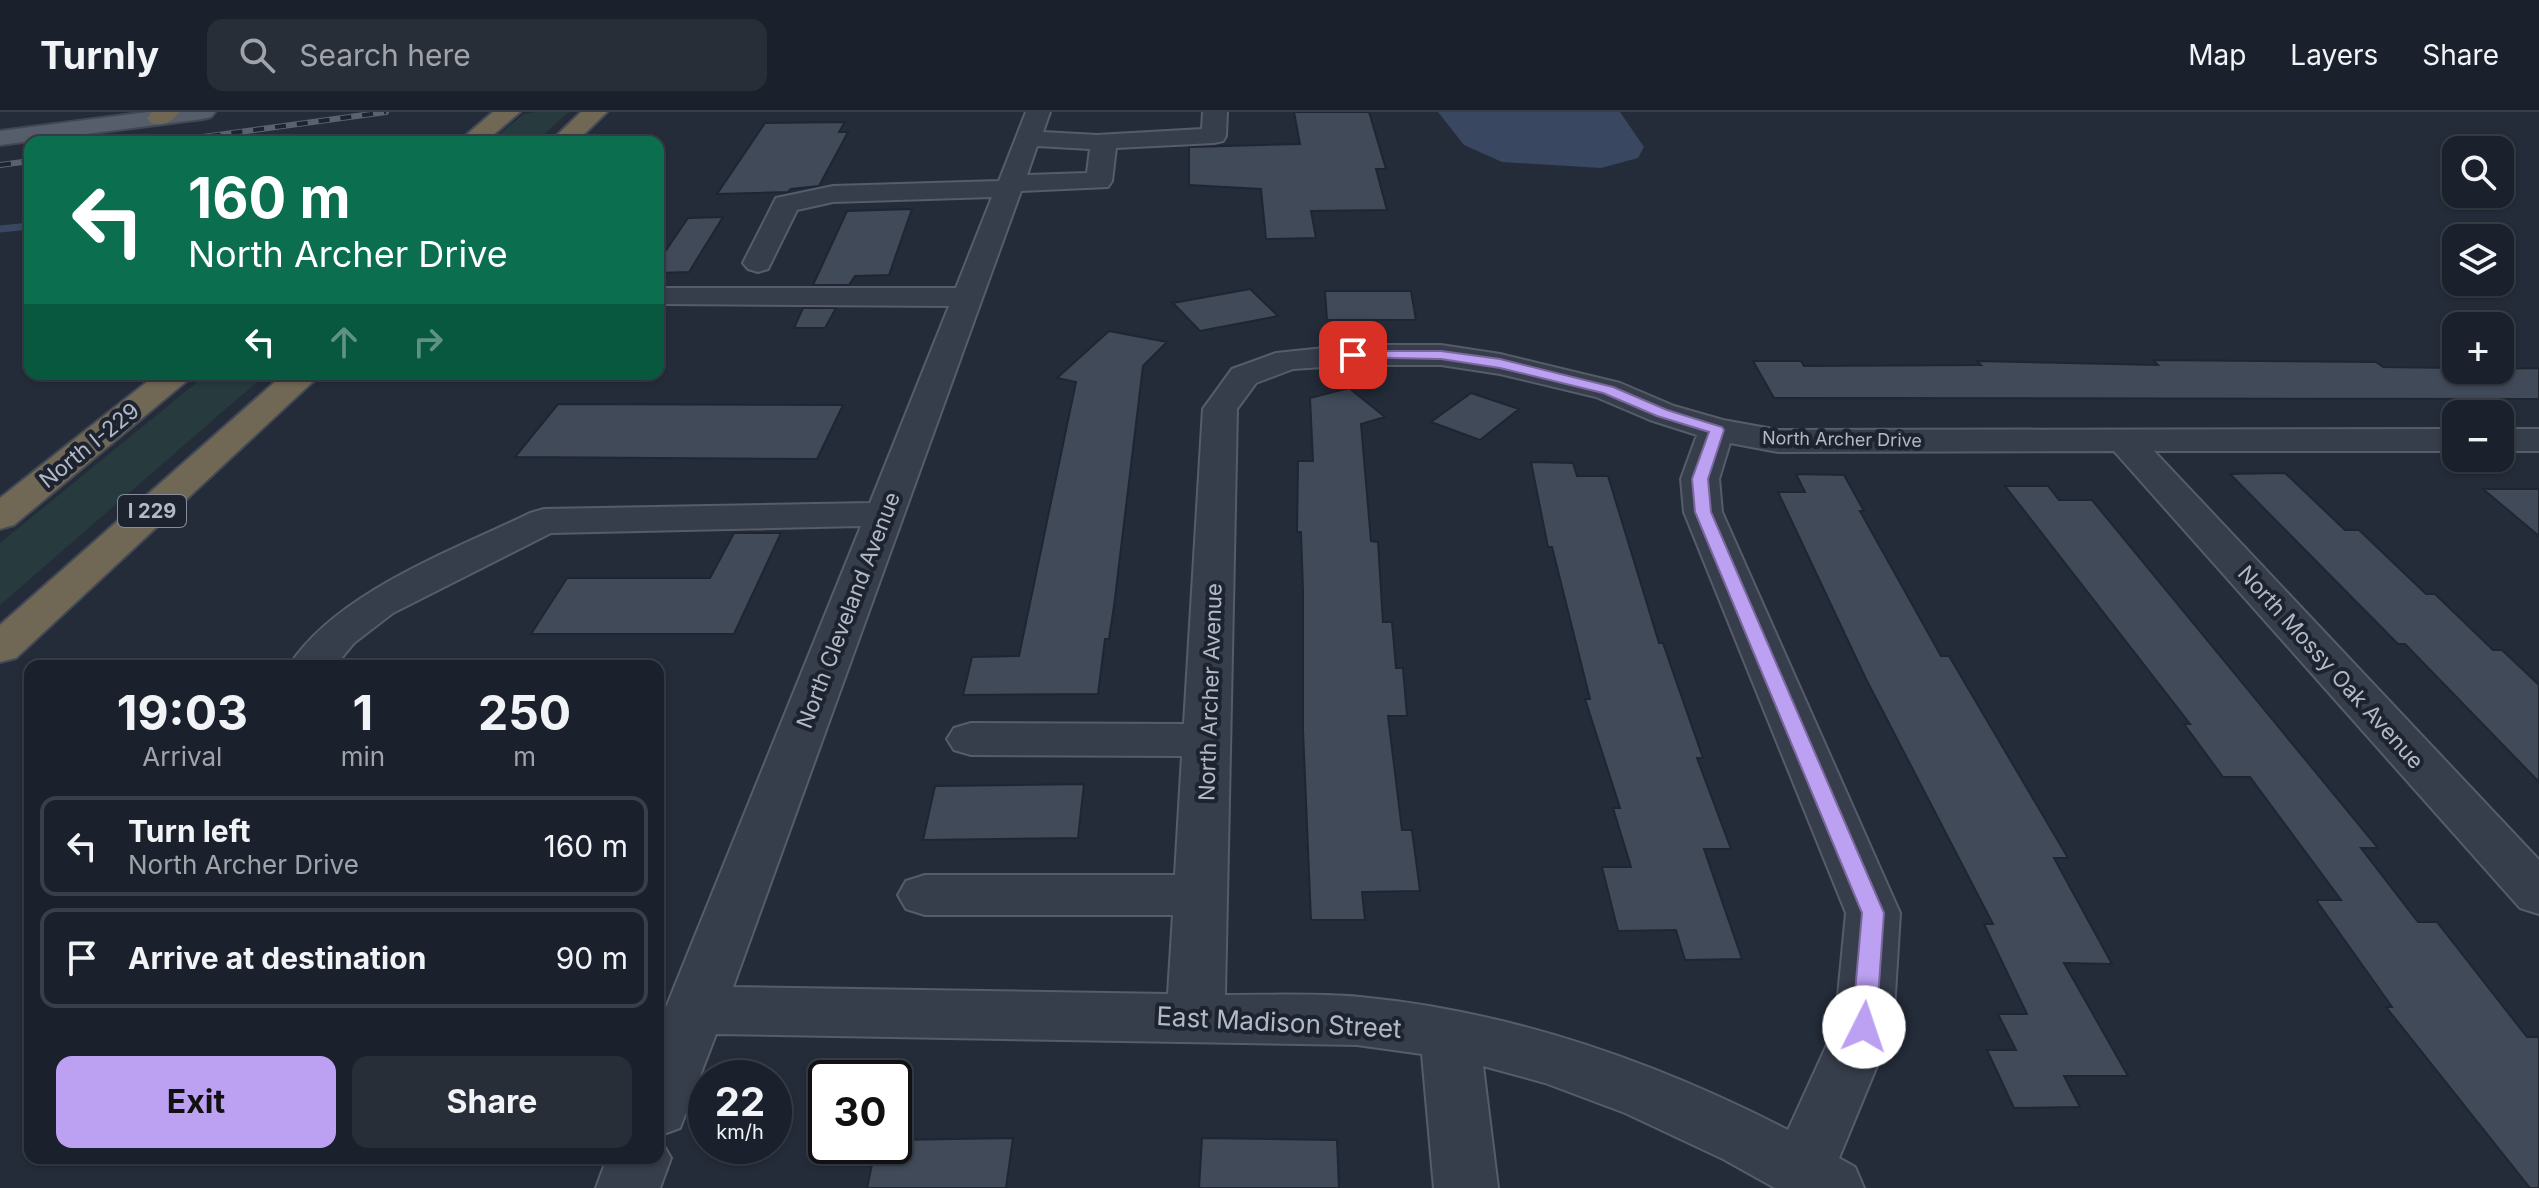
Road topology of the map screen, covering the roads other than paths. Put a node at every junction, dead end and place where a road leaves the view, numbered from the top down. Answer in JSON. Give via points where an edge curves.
{"nodes":[{"id":1,"x":595,"y":112,"type":"edge"},
{"id":2,"x":1215,"y":112,"type":"edge"},
{"id":3,"x":181,"y":114,"type":"edge"},
{"id":4,"x":501,"y":117,"type":"edge"},
{"id":5,"x":1042,"y":120,"type":"edge"},
{"id":6,"x":477,"y":136,"type":"edge"},
{"id":7,"x":569,"y":136,"type":"edge"},
{"id":8,"x":0,"y":138,"type":"edge"},
{"id":9,"x":1097,"y":142,"type":"junction"},
{"id":10,"x":1010,"y":186,"type":"junction"},
{"id":11,"x":758,"y":263,"type":"dead end"},
{"id":12,"x":665,"y":295,"type":"dead end"},
{"id":13,"x":967,"y":297,"type":"junction"},
{"id":14,"x":1244,"y":376,"type":"joint"},
{"id":15,"x":171,"y":380,"type":"edge"},
{"id":16,"x":297,"y":380,"type":"edge"},
{"id":17,"x":1717,"y":430,"type":"junction"},
{"id":18,"x":2442,"y":440,"type":"edge"},
{"id":19,"x":2514,"y":440,"type":"edge"},
{"id":20,"x":2539,"y":440,"type":"edge"},
{"id":21,"x":2124,"y":441,"type":"junction"},
{"id":22,"x":885,"y":514,"type":"junction"},
{"id":23,"x":0,"y":517,"type":"edge"},
{"id":24,"x":0,"y":648,"type":"edge"},
{"id":25,"x":316,"y":660,"type":"edge"},
{"id":26,"x":971,"y":739,"type":"dead end"},
{"id":27,"x":1208,"y":740,"type":"junction"},
{"id":28,"x":2539,"y":894,"type":"edge"},
{"id":29,"x":925,"y":895,"type":"dead end"},
{"id":30,"x":1203,"y":895,"type":"junction"},
{"id":31,"x":1196,"y":1016,"type":"junction"},
{"id":32,"x":1450,"y":1034,"type":"junction"},
{"id":33,"x":677,"y":1039,"type":"edge"},
{"id":34,"x":664,"y":1087,"type":"edge"},
{"id":35,"x":637,"y":1164,"type":"edge"},
{"id":36,"x":1817,"y":1179,"type":"edge"},
{"id":37,"x":628,"y":1188,"type":"edge"},
{"id":38,"x":1466,"y":1188,"type":"edge"}],
"edges":[{"from":1,"to":7,"type":"highway"},
{"from":2,"to":9,"type":"street","via":[[1214,136]]},
{"from":3,"to":8,"type":"main road"},
{"from":4,"to":6,"type":"highway"},
{"from":5,"to":9,"type":"street"},
{"from":5,"to":10,"type":"street","name":"North Cleveland Avenue"},
{"from":9,"to":10,"type":"street","via":[[1104,149],[1099,181]]},
{"from":10,"to":11,"type":"street","via":[[840,183],[786,204]]},
{"from":10,"to":13,"type":"street","name":"North Cleveland Avenue"},
{"from":12,"to":13,"type":"street"},
{"from":13,"to":22,"type":"street","name":"North Cleveland Avenue"},
{"from":14,"to":17,"type":"street","name":"North Archer Drive","via":[[1288,360],[1441,355],[1608,390]]},
{"from":14,"to":27,"type":"street","name":"North Archer Avenue","via":[[1220,409]]},
{"from":15,"to":23,"type":"highway","name":"North I-229"},
{"from":16,"to":24,"type":"highway","number":"I 229"},
{"from":17,"to":21,"type":"street","name":"North Archer Drive","via":[[1778,441]]},
{"from":17,"to":36,"type":"street","via":[[1700,479],[1703,512],[1873,913],[1864,1027]]},
{"from":18,"to":21,"type":"street","name":"North Archer Drive"},
{"from":19,"to":20,"type":"street"},
{"from":21,"to":28,"type":"street","name":"North Mossy Oak Avenue"},
{"from":22,"to":25,"type":"street","via":[[544,521],[378,604],[339,633]]},
{"from":22,"to":33,"type":"street","name":"North Cleveland Avenue"},
{"from":26,"to":27,"type":"street"},
{"from":27,"to":30,"type":"street","name":"North Archer Avenue"},
{"from":29,"to":30,"type":"street"},
{"from":30,"to":31,"type":"street","name":"North Archer Avenue"},
{"from":31,"to":32,"type":"street","name":"East Madison Street","via":[[1357,1021]]},
{"from":31,"to":33,"type":"street","name":"East Madison Street"},
{"from":32,"to":36,"type":"street","name":"East Madison Street","via":[[1555,1062],[1665,1102]]},
{"from":32,"to":38,"type":"street"},
{"from":33,"to":34,"type":"street","name":"North Cleveland Avenue"},
{"from":35,"to":37,"type":"street"}]}
